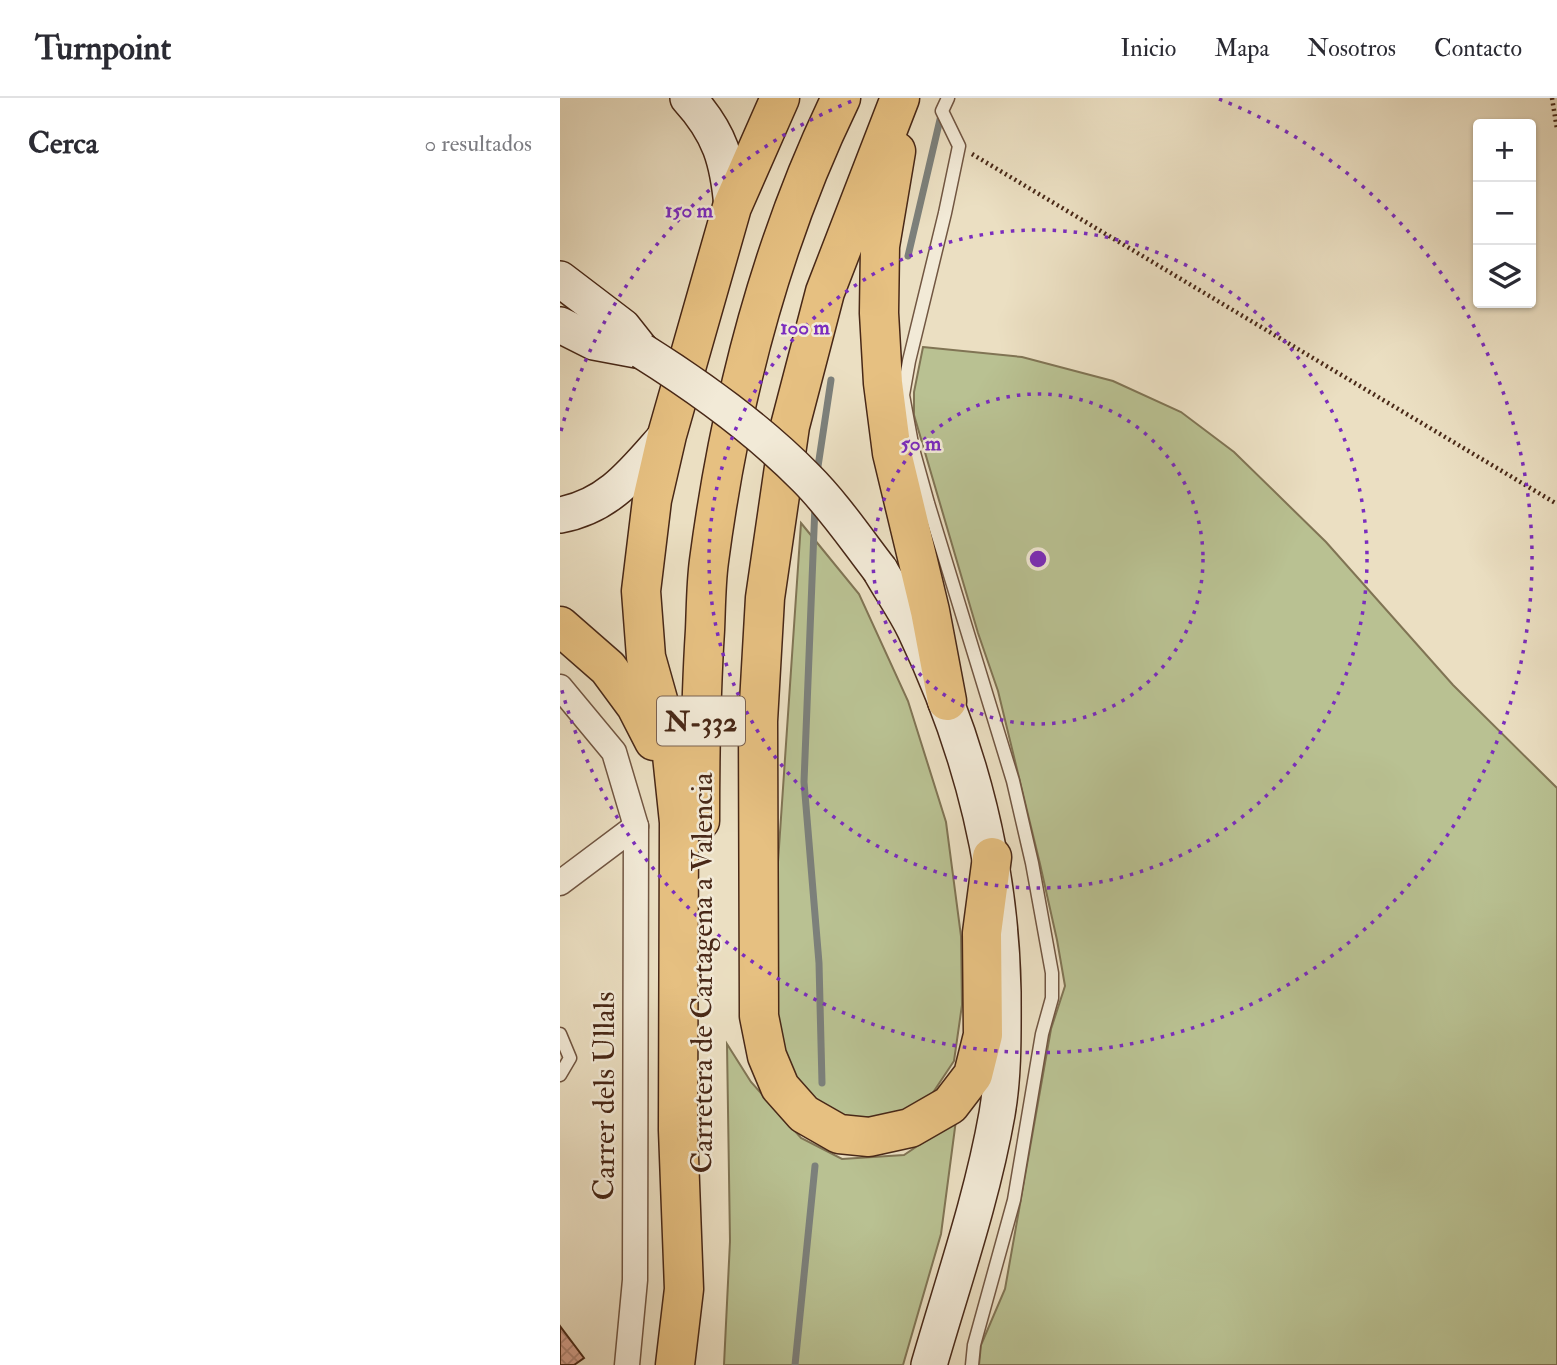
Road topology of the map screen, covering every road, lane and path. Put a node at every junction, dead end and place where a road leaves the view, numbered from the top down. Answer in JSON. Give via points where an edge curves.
{"nodes":[{"id":1,"x":688,"y":98,"type":"edge"},
{"id":2,"x":780,"y":98,"type":"edge"},
{"id":3,"x":841,"y":98,"type":"edge"},
{"id":4,"x":900,"y":98,"type":"edge"},
{"id":5,"x":948,"y":98,"type":"edge"},
{"id":6,"x":1552,"y":98,"type":"edge"},
{"id":7,"x":929,"y":104,"type":"edge"},
{"id":8,"x":1557,"y":129,"type":"edge"},
{"id":9,"x":959,"y":146,"type":"junction"},
{"id":10,"x":732,"y":207,"type":"junction"},
{"id":11,"x":560,"y":279,"type":"edge"},
{"id":12,"x":562,"y":321,"type":"edge"},
{"id":13,"x":642,"y":351,"type":"junction"},
{"id":14,"x":667,"y":435,"type":"junction"},
{"id":15,"x":1557,"y":504,"type":"edge"},
{"id":16,"x":560,"y":515,"type":"edge"},
{"id":17,"x":560,"y":625,"type":"edge"},
{"id":18,"x":560,"y":687,"type":"edge"},
{"id":19,"x":947,"y":701,"type":"junction"},
{"id":20,"x":636,"y":826,"type":"junction"},
{"id":21,"x":992,"y":857,"type":"junction"},
{"id":22,"x":560,"y":883,"type":"edge"},
{"id":23,"x":560,"y":1034,"type":"edge"},
{"id":24,"x":560,"y":1075,"type":"edge"},
{"id":25,"x":678,"y":1130,"type":"junction"},
{"id":26,"x":627,"y":1365,"type":"edge"},
{"id":27,"x":675,"y":1365,"type":"edge"},
{"id":28,"x":698,"y":1365,"type":"edge"},
{"id":29,"x":929,"y":1365,"type":"edge"},
{"id":30,"x":972,"y":1365,"type":"edge"}],
"edges":[{"from":1,"to":10,"type":"main road","via":[[710,124],[723,152]]},
{"from":2,"to":10,"type":"highway"},
{"from":3,"to":28,"type":"highway","name":"Carretera de Cartagena a Valencia","number":"N-332","via":[[792,215],[760,312],[723,471],[709,563],[700,788],[704,1240]]},
{"from":4,"to":21,"type":"highway","via":[[825,292],[790,426],[765,598],[758,734],[759,1016],[767,1056],[780,1087],[804,1114],[839,1134],[869,1137],[910,1128],[950,1105],[974,1075],[983,1035],[982,933]]},
{"from":5,"to":7,"type":"lane"},
{"from":6,"to":8,"type":"path"},
{"from":7,"to":9,"type":"lane"},
{"from":7,"to":19,"type":"highway","via":[[897,150],[880,246],[879,313],[892,453]]},
{"from":9,"to":15,"type":"path"},
{"from":9,"to":30,"type":"lane","via":[[903,395],[928,503],[1013,781],[1052,973],[1052,998],[1041,1034],[1014,1200]]},
{"from":10,"to":14,"type":"highway"},
{"from":11,"to":13,"type":"main road","via":[[623,327]]},
{"from":12,"to":13,"type":"main road","via":[[616,330]]},
{"from":13,"to":19,"type":"main road","bridge":true,"via":[[751,427],[839,515],[914,627]]},
{"from":14,"to":16,"type":"main road","via":[[610,495],[581,511]]},
{"from":14,"to":25,"type":"highway","via":[[652,500],[641,591],[646,657],[671,746],[679,822]]},
{"from":17,"to":25,"type":"highway","via":[[608,668],[636,706],[655,743],[665,810],[667,1076]]},
{"from":18,"to":20,"type":"street","name":"Carrer dels Ullals","via":[[614,752]]},
{"from":19,"to":21,"type":"main road"},
{"from":20,"to":22,"type":"street"},
{"from":20,"to":26,"type":"street","name":"Carrer dels Ullals","via":[[635,1280]]},
{"from":21,"to":29,"type":"main road","via":[[1002,949],[1004,1047],[997,1114]]},
{"from":23,"to":24,"type":"lane","via":[[570,1058]]},
{"from":25,"to":27,"type":"highway","via":[[684,1289]]}]}
